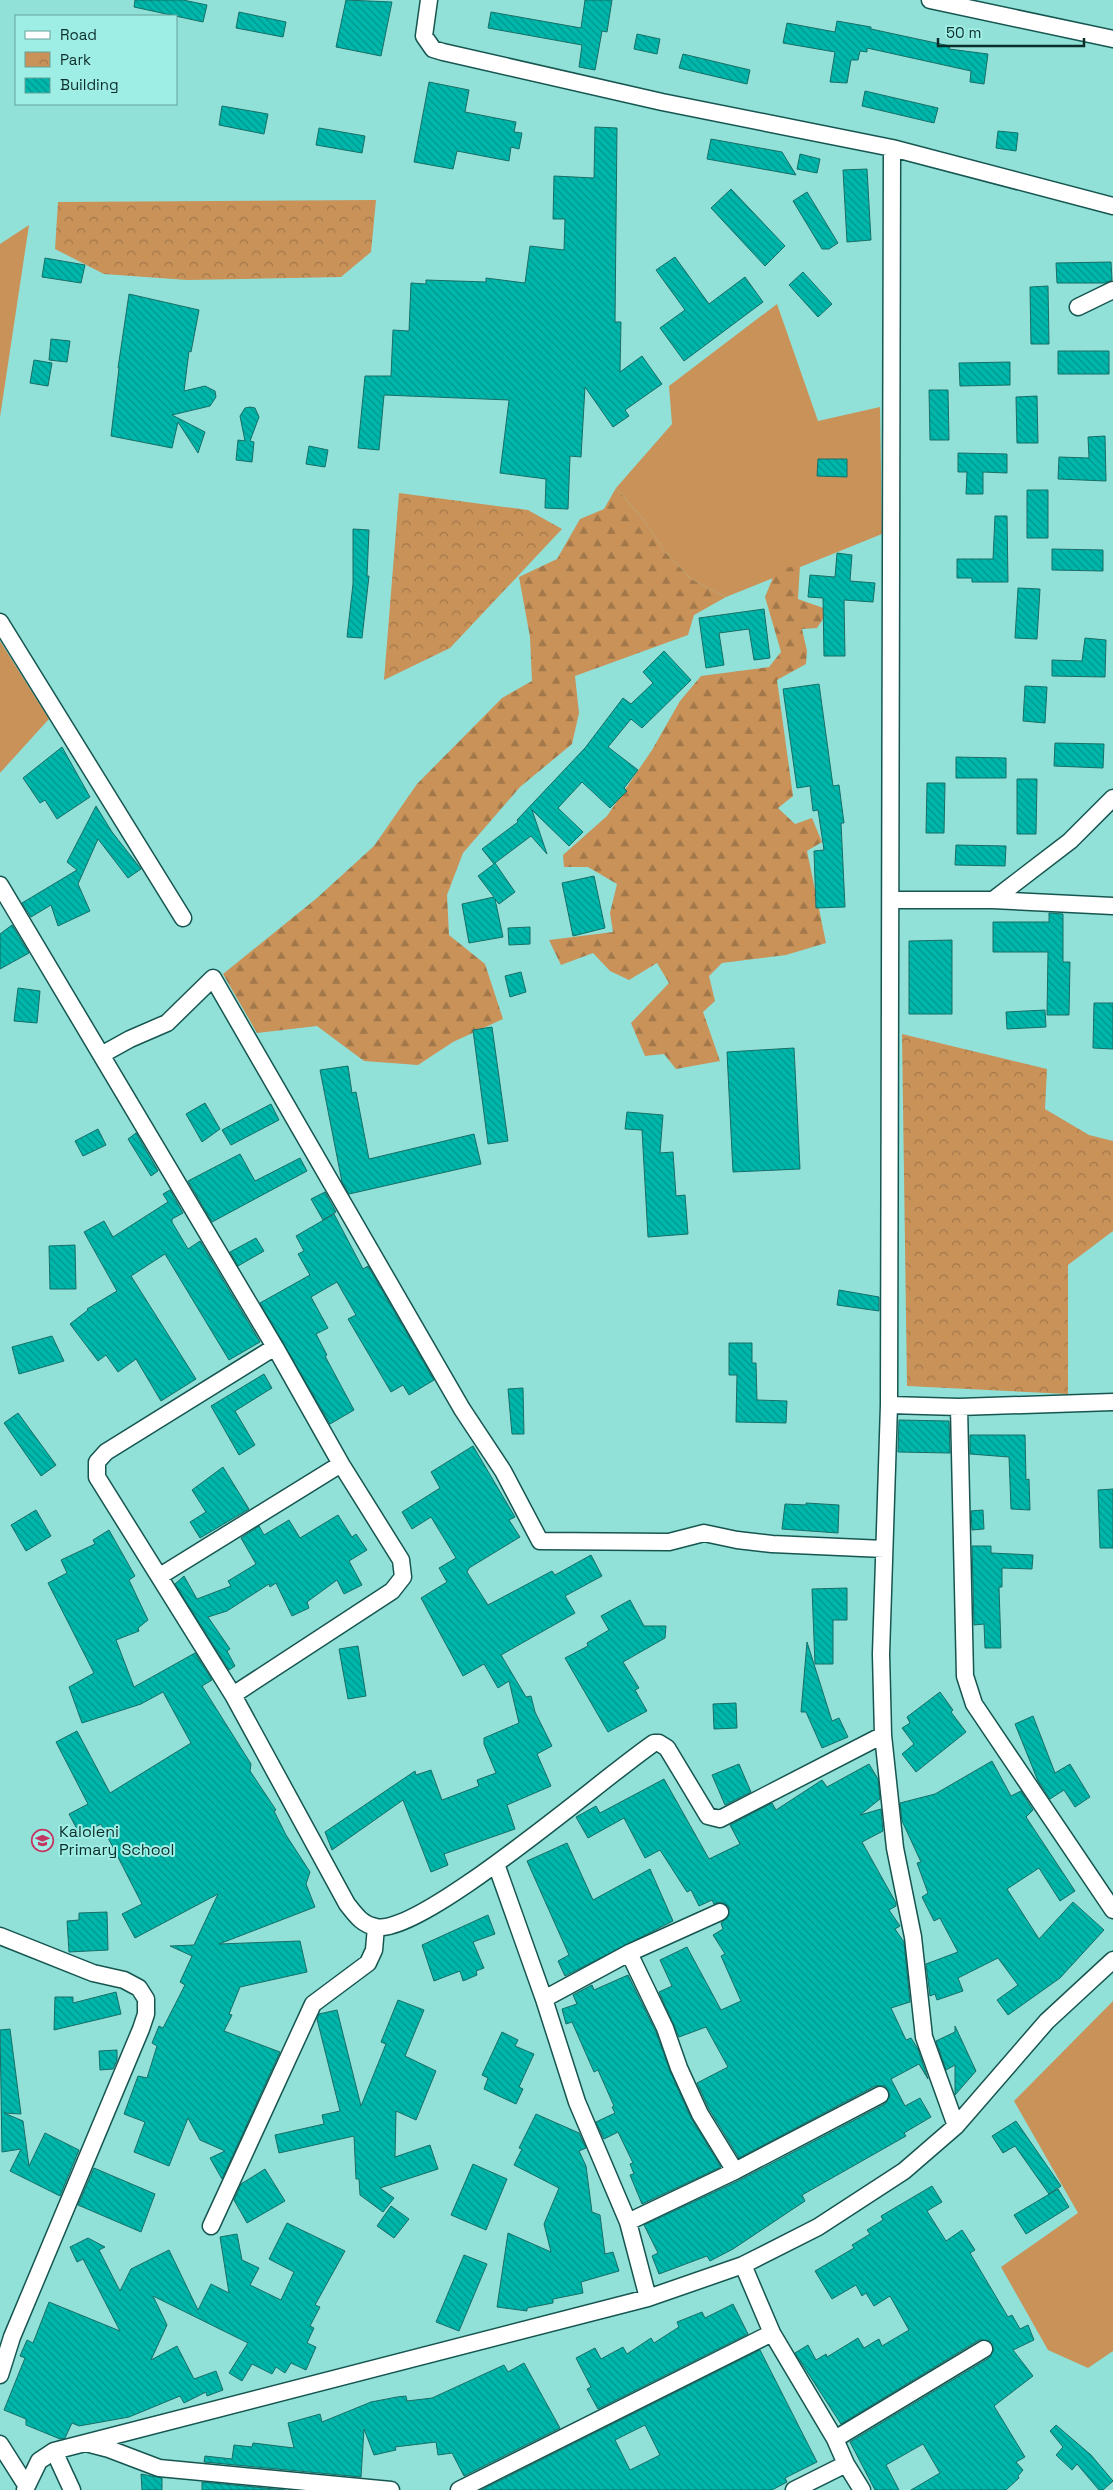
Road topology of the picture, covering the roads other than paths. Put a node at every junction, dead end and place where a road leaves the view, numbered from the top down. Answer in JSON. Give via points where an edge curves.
{"nodes":[{"id":1,"x":429,"y":0,"type":"edge"},
{"id":2,"x":930,"y":0,"type":"edge"},
{"id":3,"x":1113,"y":39,"type":"edge"},
{"id":4,"x":892,"y":148,"type":"junction"},
{"id":5,"x":1113,"y":206,"type":"edge"},
{"id":6,"x":1113,"y":290,"type":"edge"},
{"id":7,"x":1078,"y":307,"type":"dead end"},
{"id":8,"x":0,"y":622,"type":"edge"},
{"id":9,"x":1113,"y":798,"type":"edge"},
{"id":10,"x":0,"y":885,"type":"edge"},
{"id":11,"x":891,"y":900,"type":"junction"},
{"id":12,"x":993,"y":900,"type":"junction"},
{"id":13,"x":1113,"y":906,"type":"edge"},
{"id":14,"x":183,"y":918,"type":"dead end"},
{"id":15,"x":101,"y":1055,"type":"junction"},
{"id":16,"x":275,"y":1347,"type":"junction"},
{"id":17,"x":1113,"y":1402,"type":"edge"},
{"id":18,"x":889,"y":1405,"type":"junction"},
{"id":19,"x":959,"y":1407,"type":"junction"},
{"id":20,"x":341,"y":1464,"type":"junction"},
{"id":21,"x":884,"y":1549,"type":"junction"},
{"id":22,"x":160,"y":1576,"type":"junction"},
{"id":23,"x":232,"y":1695,"type":"junction"},
{"id":24,"x":883,"y":1735,"type":"junction"},
{"id":25,"x":496,"y":1864,"type":"junction"},
{"id":26,"x":1113,"y":1910,"type":"edge"},
{"id":27,"x":720,"y":1912,"type":"dead end"},
{"id":28,"x":376,"y":1927,"type":"junction"},
{"id":29,"x":0,"y":1936,"type":"edge"},
{"id":30,"x":629,"y":1953,"type":"junction"},
{"id":31,"x":1113,"y":1960,"type":"edge"},
{"id":32,"x":544,"y":1999,"type":"junction"},
{"id":33,"x":880,"y":2095,"type":"dead end"},
{"id":34,"x":956,"y":2126,"type":"junction"},
{"id":35,"x":735,"y":2170,"type":"junction"},
{"id":36,"x":628,"y":2222,"type":"junction"},
{"id":37,"x":212,"y":2226,"type":"dead end"},
{"id":38,"x":743,"y":2265,"type":"junction"},
{"id":39,"x":648,"y":2298,"type":"junction"},
{"id":40,"x":772,"y":2333,"type":"junction"},
{"id":41,"x":984,"y":2348,"type":"dead end"},
{"id":42,"x":0,"y":2375,"type":"edge"},
{"id":43,"x":835,"y":2438,"type":"junction"},
{"id":44,"x":84,"y":2443,"type":"junction"},
{"id":45,"x":0,"y":2444,"type":"edge"},
{"id":46,"x":54,"y":2451,"type":"junction"},
{"id":47,"x":846,"y":2464,"type":"junction"},
{"id":48,"x":25,"y":2487,"type":"edge"},
{"id":49,"x":72,"y":2490,"type":"edge"},
{"id":50,"x":391,"y":2490,"type":"edge"},
{"id":51,"x":459,"y":2490,"type":"edge"},
{"id":52,"x":794,"y":2490,"type":"edge"},
{"id":53,"x":862,"y":2490,"type":"edge"}],
"edges":[{"from":1,"to":4,"type":"street","via":[[424,36],[433,48],[443,52],[662,102]]},
{"from":2,"to":3,"type":"street"},
{"from":4,"to":5,"type":"street"},
{"from":4,"to":11,"type":"street"},
{"from":6,"to":7,"type":"street"},
{"from":8,"to":14,"type":"street"},
{"from":9,"to":12,"type":"street","via":[[1070,841]]},
{"from":10,"to":15,"type":"street"},
{"from":11,"to":12,"type":"street"},
{"from":11,"to":18,"type":"street"},
{"from":12,"to":13,"type":"street"},
{"from":15,"to":16,"type":"street"},
{"from":15,"to":21,"type":"street","via":[[167,1023],[213,978],[462,1409],[503,1471],[540,1541],[669,1542],[704,1533],[772,1544]]},
{"from":16,"to":20,"type":"street"},
{"from":16,"to":22,"type":"street","via":[[106,1452],[97,1462],[97,1477]]},
{"from":17,"to":19,"type":"street"},
{"from":18,"to":19,"type":"street"},
{"from":18,"to":21,"type":"street"},
{"from":19,"to":26,"type":"street","via":[[965,1676],[974,1704]]},
{"from":20,"to":22,"type":"street"},
{"from":20,"to":23,"type":"street","via":[[401,1560],[403,1577],[392,1591]]},
{"from":21,"to":24,"type":"street"},
{"from":22,"to":23,"type":"street"},
{"from":23,"to":28,"type":"street","via":[[347,1904],[359,1920]]},
{"from":24,"to":25,"type":"street","via":[[720,1820],[708,1816],[668,1748],[654,1743]]},
{"from":24,"to":34,"type":"street","via":[[895,1848],[913,1937],[924,2037]]},
{"from":25,"to":28,"type":"street","via":[[414,1917],[394,1926]]},
{"from":25,"to":32,"type":"street"},
{"from":27,"to":30,"type":"street"},
{"from":28,"to":37,"type":"street","via":[[374,1950],[368,1963],[314,2004]]},
{"from":29,"to":42,"type":"street","via":[[139,1988],[146,1999],[146,2014],[12,2338]]},
{"from":30,"to":32,"type":"street"},
{"from":30,"to":35,"type":"street","via":[[665,2028],[700,2114]]},
{"from":31,"to":34,"type":"street","via":[[1047,2021]]},
{"from":32,"to":36,"type":"street","via":[[577,2102]]},
{"from":33,"to":35,"type":"street"},
{"from":34,"to":38,"type":"street","via":[[904,2171],[834,2217]]},
{"from":35,"to":36,"type":"street"},
{"from":36,"to":39,"type":"street"},
{"from":38,"to":39,"type":"street"},
{"from":38,"to":40,"type":"street"},
{"from":39,"to":44,"type":"street"},
{"from":40,"to":43,"type":"street"},
{"from":40,"to":51,"type":"street"},
{"from":41,"to":43,"type":"street"},
{"from":43,"to":47,"type":"street"},
{"from":44,"to":46,"type":"street"},
{"from":44,"to":50,"type":"street","via":[[159,2468]]},
{"from":45,"to":48,"type":"street"},
{"from":46,"to":48,"type":"street","via":[[38,2461]]},
{"from":46,"to":49,"type":"street"},
{"from":47,"to":52,"type":"street"},
{"from":47,"to":53,"type":"street"}]}
